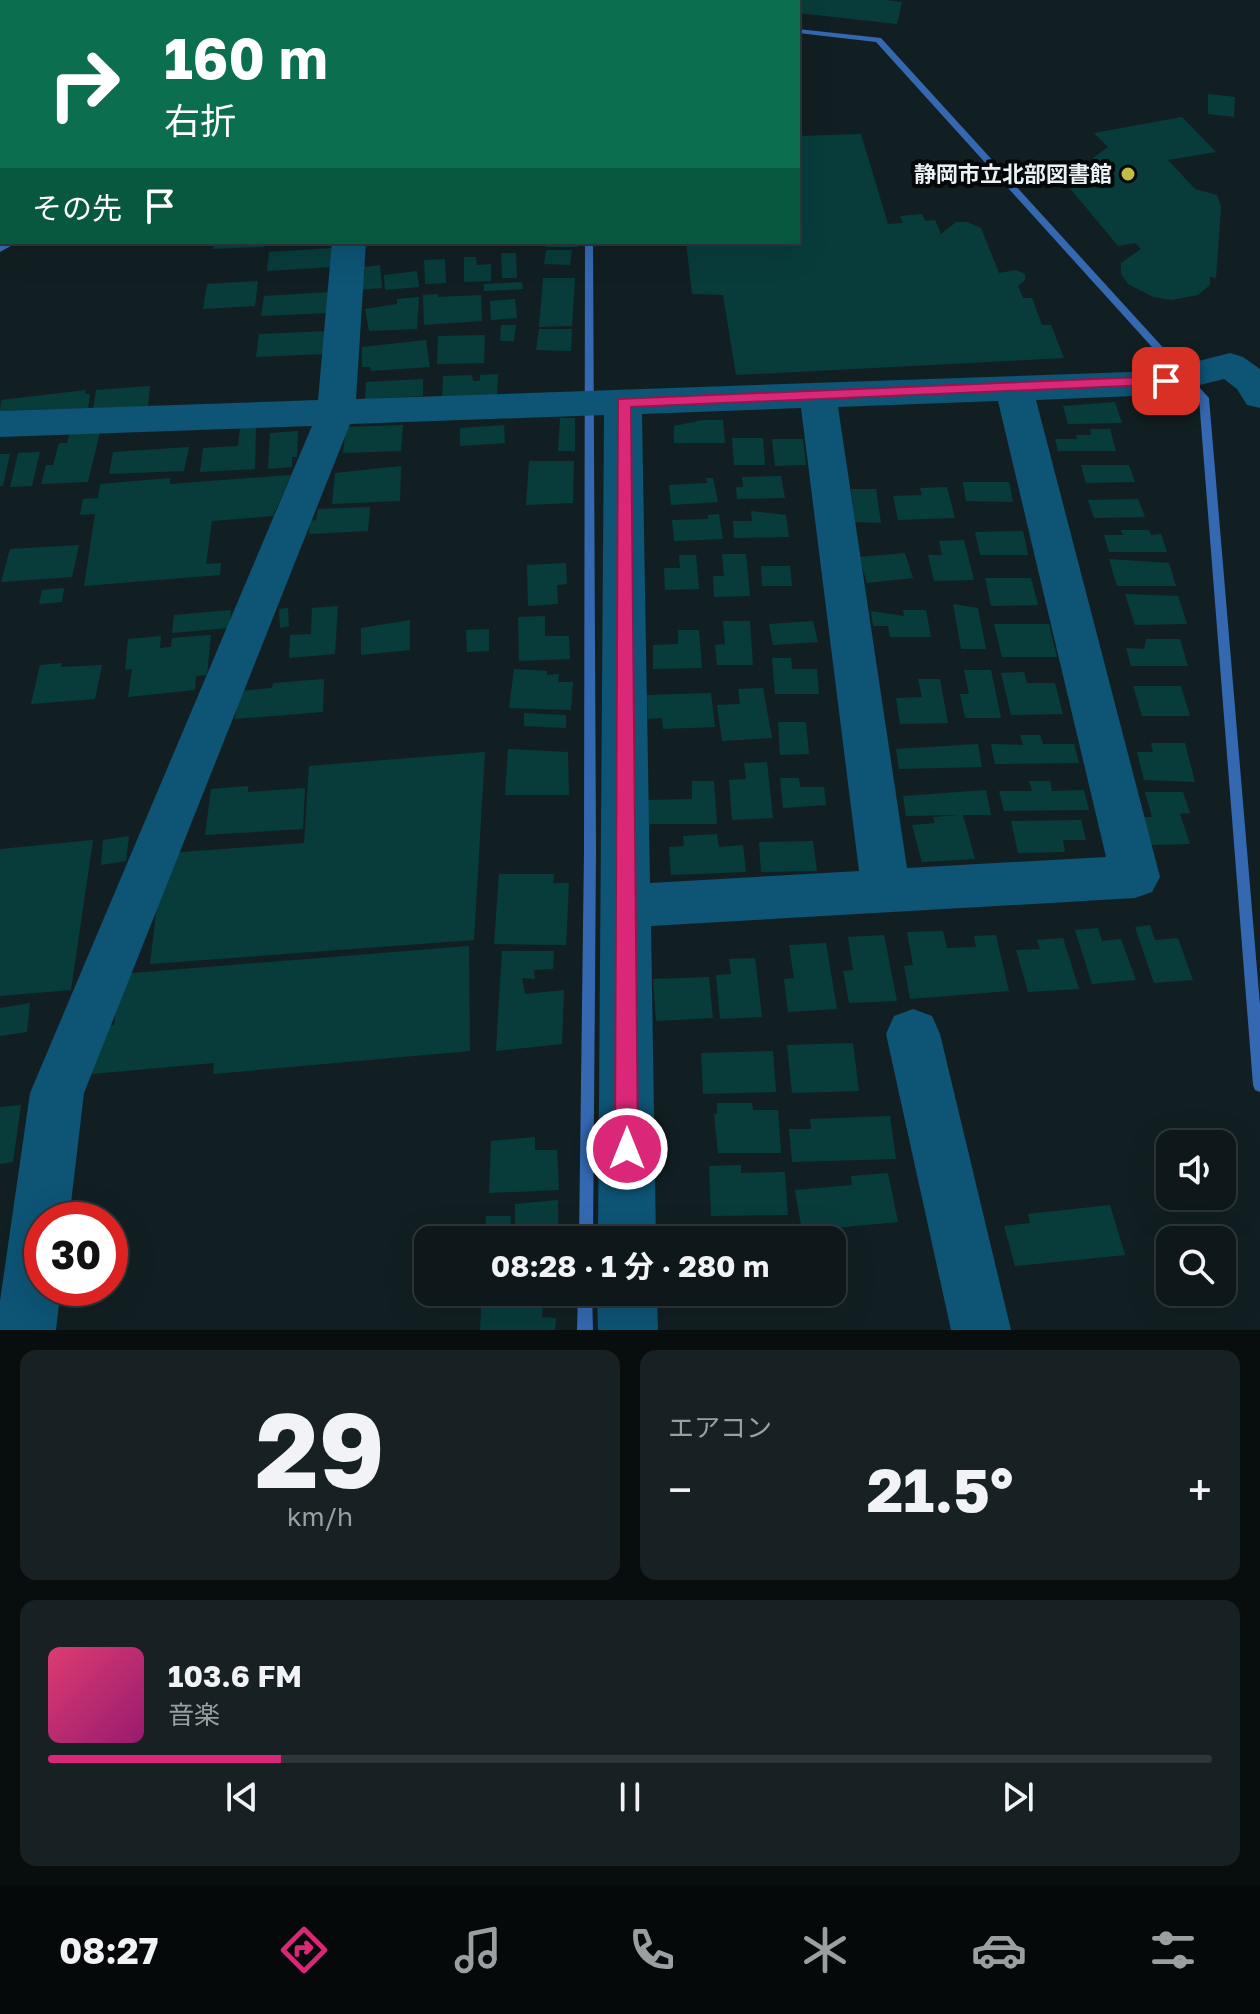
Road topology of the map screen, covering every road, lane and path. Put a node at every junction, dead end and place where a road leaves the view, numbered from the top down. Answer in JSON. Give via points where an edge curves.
{"nodes":[{"id":1,"x":349,"y":244,"type":"edge"},
{"id":2,"x":1014,"y":388,"type":"junction"},
{"id":3,"x":818,"y":395,"type":"junction"},
{"id":4,"x":1260,"y":396,"type":"edge"},
{"id":5,"x":623,"y":402,"type":"junction"},
{"id":6,"x":336,"y":413,"type":"junction"},
{"id":7,"x":0,"y":424,"type":"edge"},
{"id":8,"x":886,"y":891,"type":"junction"},
{"id":9,"x":625,"y":906,"type":"junction"},
{"id":10,"x":913,"y":1034,"type":"dead end"},
{"id":11,"x":627,"y":1226,"type":"edge"},
{"id":12,"x":627,"y":1306,"type":"edge"},
{"id":13,"x":26,"y":1330,"type":"edge"},
{"id":14,"x":628,"y":1330,"type":"edge"},
{"id":15,"x":981,"y":1330,"type":"edge"}],
"edges":[{"from":1,"to":6,"type":"street"},
{"from":2,"to":3,"type":"street"},
{"from":2,"to":4,"type":"street","via":[[1166,381],[1230,365]]},
{"from":2,"to":8,"type":"street","via":[[1135,877]]},
{"from":3,"to":5,"type":"street"},
{"from":3,"to":8,"type":"street"},
{"from":5,"to":6,"type":"street"},
{"from":5,"to":9,"type":"street"},
{"from":6,"to":7,"type":"street"},
{"from":6,"to":13,"type":"street","via":[[57,1093]]},
{"from":8,"to":9,"type":"street"},
{"from":9,"to":11,"type":"street"},
{"from":10,"to":15,"type":"street"},
{"from":12,"to":14,"type":"street"}]}
